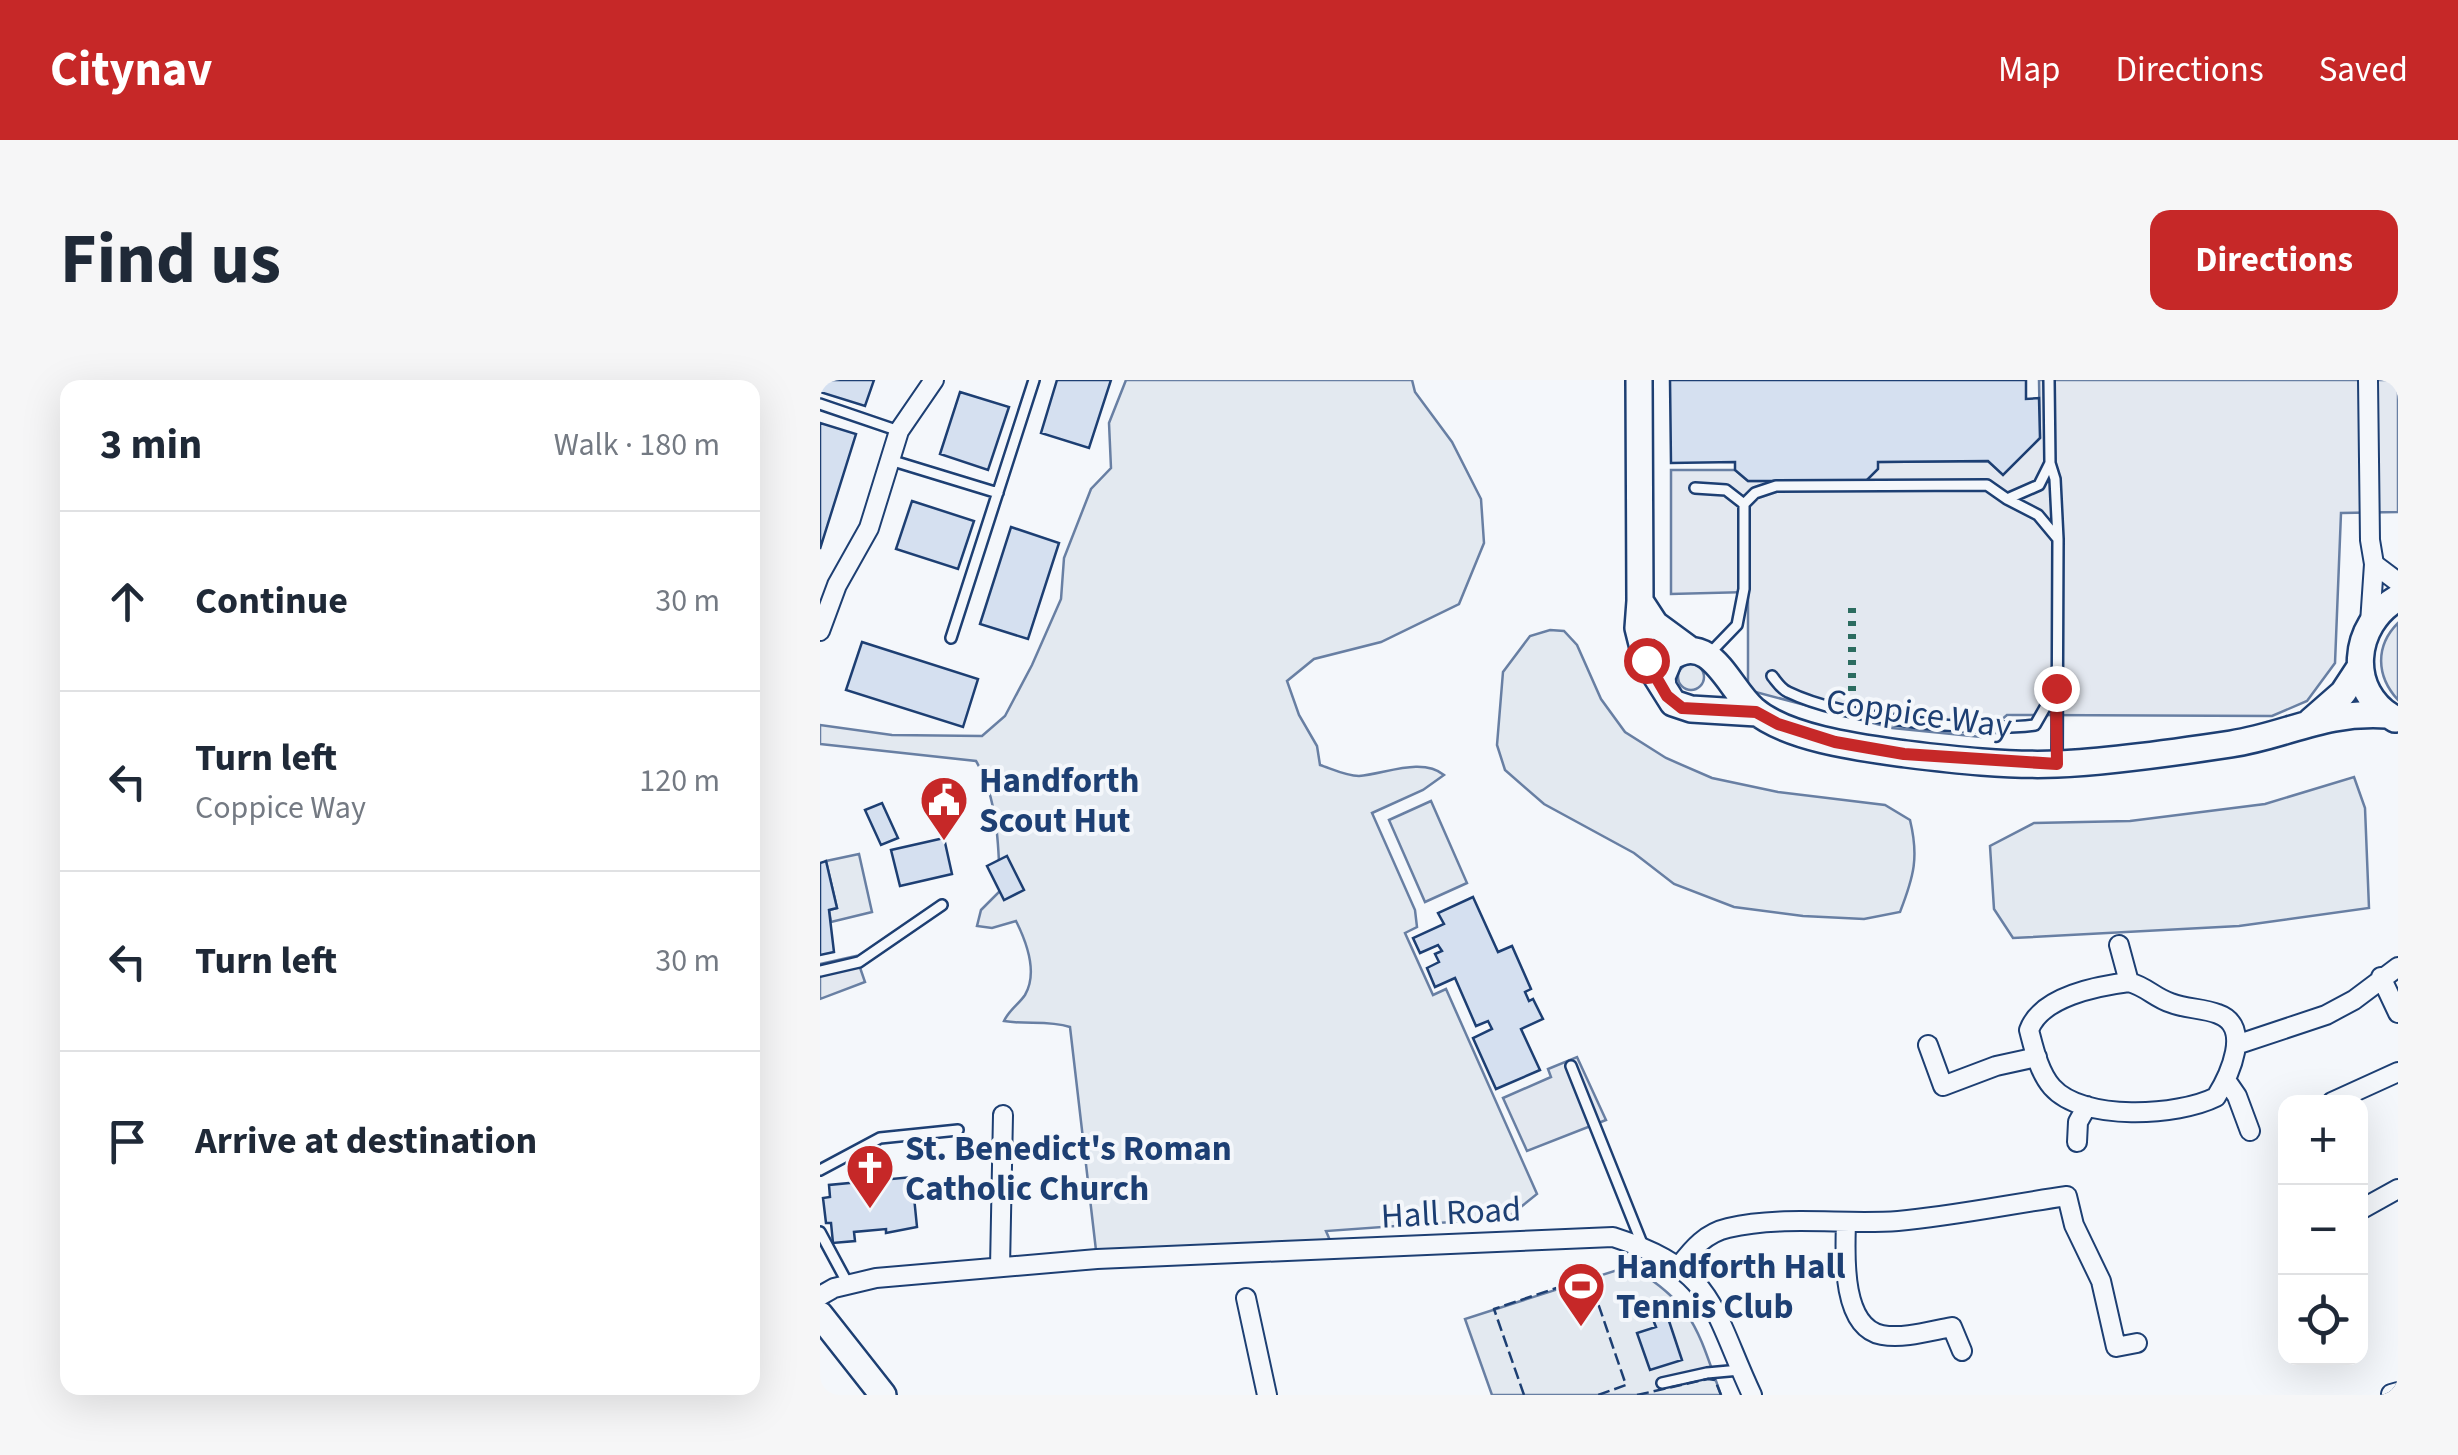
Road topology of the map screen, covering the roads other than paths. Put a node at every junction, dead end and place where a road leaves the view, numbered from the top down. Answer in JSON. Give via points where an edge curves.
{"nodes":[{"id":1,"x":934,"y":380,"type":"edge"},
{"id":2,"x":1034,"y":380,"type":"edge"},
{"id":3,"x":1639,"y":380,"type":"edge"},
{"id":4,"x":2049,"y":380,"type":"edge"},
{"id":5,"x":2368,"y":380,"type":"edge"},
{"id":6,"x":820,"y":404,"type":"edge"},
{"id":7,"x":899,"y":431,"type":"junction"},
{"id":8,"x":890,"y":460,"type":"junction"},
{"id":9,"x":2050,"y":463,"type":"junction"},
{"id":10,"x":1695,"y":488,"type":"dead end"},
{"id":11,"x":998,"y":493,"type":"junction"},
{"id":12,"x":2007,"y":498,"type":"junction"},
{"id":13,"x":1744,"y":504,"type":"junction"},
{"id":14,"x":2058,"y":539,"type":"junction"},
{"id":15,"x":2374,"y":564,"type":"junction"},
{"id":16,"x":2398,"y":582,"type":"edge"},
{"id":17,"x":2398,"y":598,"type":"edge"},
{"id":18,"x":1640,"y":601,"type":"junction"},
{"id":19,"x":2370,"y":623,"type":"junction"},
{"id":20,"x":820,"y":631,"type":"edge"},
{"id":21,"x":952,"y":638,"type":"dead end"},
{"id":22,"x":1706,"y":657,"type":"junction"},
{"id":23,"x":2360,"y":667,"type":"junction"},
{"id":24,"x":1772,"y":676,"type":"dead end"},
{"id":25,"x":1663,"y":687,"type":"junction"},
{"id":26,"x":2056,"y":688,"type":"junction"},
{"id":27,"x":1701,"y":708,"type":"junction"},
{"id":28,"x":1756,"y":712,"type":"junction"},
{"id":29,"x":2392,"y":718,"type":"edge"},
{"id":30,"x":2311,"y":721,"type":"junction"},
{"id":31,"x":2057,"y":764,"type":"junction"},
{"id":32,"x":942,"y":905,"type":"dead end"},
{"id":33,"x":2120,"y":945,"type":"dead end"},
{"id":34,"x":2398,"y":967,"type":"edge"},
{"id":35,"x":820,"y":971,"type":"edge"},
{"id":36,"x":2381,"y":977,"type":"junction"},
{"id":37,"x":2129,"y":982,"type":"junction"},
{"id":38,"x":2398,"y":1013,"type":"edge"},
{"id":39,"x":1928,"y":1045,"type":"dead end"},
{"id":40,"x":2236,"y":1045,"type":"junction"},
{"id":41,"x":2036,"y":1056,"type":"junction"},
{"id":42,"x":1571,"y":1066,"type":"dead end"},
{"id":43,"x":2398,"y":1072,"type":"edge"},
{"id":44,"x":2226,"y":1080,"type":"junction"},
{"id":45,"x":2347,"y":1095,"type":"edge"},
{"id":46,"x":2087,"y":1106,"type":"junction"},
{"id":47,"x":1003,"y":1115,"type":"dead end"},
{"id":48,"x":958,"y":1130,"type":"dead end"},
{"id":49,"x":2250,"y":1131,"type":"dead end"},
{"id":50,"x":2078,"y":1142,"type":"dead end"},
{"id":51,"x":820,"y":1170,"type":"edge"},
{"id":52,"x":2398,"y":1188,"type":"edge"},
{"id":53,"x":2368,"y":1205,"type":"edge"},
{"id":54,"x":1846,"y":1223,"type":"junction"},
{"id":55,"x":820,"y":1232,"type":"edge"},
{"id":56,"x":1643,"y":1246,"type":"junction"},
{"id":57,"x":1680,"y":1265,"type":"junction"},
{"id":58,"x":1000,"y":1267,"type":"junction"},
{"id":59,"x":848,"y":1284,"type":"junction"},
{"id":60,"x":820,"y":1296,"type":"edge"},
{"id":61,"x":1246,"y":1298,"type":"dead end"},
{"id":62,"x":820,"y":1315,"type":"edge"},
{"id":63,"x":2138,"y":1343,"type":"dead end"},
{"id":64,"x":1962,"y":1351,"type":"dead end"},
{"id":65,"x":1740,"y":1370,"type":"junction"},
{"id":66,"x":1662,"y":1383,"type":"dead end"},
{"id":67,"x":2398,"y":1392,"type":"edge"},
{"id":68,"x":2391,"y":1394,"type":"edge"},
{"id":69,"x":883,"y":1395,"type":"edge"},
{"id":70,"x":1267,"y":1395,"type":"edge"},
{"id":71,"x":1752,"y":1395,"type":"edge"}],
"edges":[{"from":1,"to":7,"type":"street"},
{"from":2,"to":11,"type":"lane"},
{"from":3,"to":18,"type":"street"},
{"from":4,"to":9,"type":"lane"},
{"from":5,"to":15,"type":"street"},
{"from":6,"to":7,"type":"lane"},
{"from":7,"to":8,"type":"street"},
{"from":8,"to":11,"type":"lane"},
{"from":8,"to":20,"type":"street","via":[[869,528]]},
{"from":9,"to":12,"type":"lane","via":[[2039,485]]},
{"from":9,"to":14,"type":"lane"},
{"from":10,"to":13,"type":"lane","via":[[1726,490]]},
{"from":11,"to":21,"type":"lane"},
{"from":12,"to":13,"type":"lane","via":[[1987,485],[1776,486],[1755,492]]},
{"from":12,"to":14,"type":"lane","via":[[2038,514]]},
{"from":13,"to":22,"type":"lane","via":[[1737,625]]},
{"from":14,"to":26,"type":"lane"},
{"from":15,"to":16,"type":"street"},
{"from":15,"to":19,"type":"street"},
{"from":17,"to":19,"type":"street"},
{"from":18,"to":22,"type":"street","name":"Coppice Way","via":[[1655,624]]},
{"from":18,"to":25,"type":"street","via":[[1646,660]]},
{"from":19,"to":23,"type":"street"},
{"from":22,"to":25,"type":"street","via":[[1670,658]]},
{"from":22,"to":27,"type":"street","via":[[1720,688]]},
{"from":22,"to":28,"type":"street","name":"Coppice Way"},
{"from":23,"to":29,"type":"street","via":[[2366,690]]},
{"from":23,"to":30,"type":"street","name":"Coppice Way"},
{"from":24,"to":26,"type":"lane","via":[[1785,691],[1840,708],[2003,729],[2035,725]]},
{"from":25,"to":27,"type":"street","via":[[1682,708]]},
{"from":26,"to":31,"type":"lane"},
{"from":27,"to":28,"type":"street","name":"Coppice Way"},
{"from":28,"to":31,"type":"street","name":"Coppice Way","via":[[1835,742]]},
{"from":29,"to":30,"type":"street","name":"Coppice Way","via":[[2354,713]]},
{"from":30,"to":31,"type":"street","name":"Coppice Way","via":[[2235,744]]},
{"from":32,"to":35,"type":"lane","via":[[858,962]]},
{"from":33,"to":37,"type":"street"},
{"from":34,"to":36,"type":"street"},
{"from":36,"to":38,"type":"street"},
{"from":36,"to":40,"type":"street","via":[[2326,1014]]},
{"from":37,"to":40,"type":"street","via":[[2167,1003],[2221,1014],[2236,1032]]},
{"from":37,"to":41,"type":"street","via":[[2052,1004],[2034,1017],[2028,1030]]},
{"from":39,"to":41,"type":"street","via":[[1943,1086]]},
{"from":40,"to":44,"type":"street"},
{"from":41,"to":46,"type":"street","via":[[2055,1091]]},
{"from":42,"to":56,"type":"lane"},
{"from":43,"to":45,"type":"street"},
{"from":44,"to":46,"type":"street","via":[[2216,1097],[2178,1110]]},
{"from":44,"to":49,"type":"street"},
{"from":46,"to":50,"type":"street"},
{"from":47,"to":58,"type":"street"},
{"from":48,"to":51,"type":"lane","via":[[880,1138]]},
{"from":52,"to":53,"type":"street"},
{"from":54,"to":57,"type":"street","via":[[1727,1228],[1710,1234]]},
{"from":54,"to":63,"type":"street","via":[[2067,1196],[2105,1293],[2116,1347]]},
{"from":54,"to":64,"type":"street","via":[[1845,1268],[1858,1318],[1884,1336],[1952,1327]]},
{"from":55,"to":59,"type":"lane"},
{"from":56,"to":57,"type":"street","name":"Hall Road"},
{"from":56,"to":58,"type":"street","name":"Hall Road","via":[[1613,1237],[1445,1242]]},
{"from":57,"to":65,"type":"street","via":[[1715,1304]]},
{"from":58,"to":59,"type":"street","name":"Hall Road"},
{"from":59,"to":60,"type":"street","name":"Hall Road"},
{"from":61,"to":70,"type":"street"},
{"from":62,"to":69,"type":"street"},
{"from":65,"to":66,"type":"lane"},
{"from":65,"to":71,"type":"street"},
{"from":67,"to":68,"type":"street"}]}
